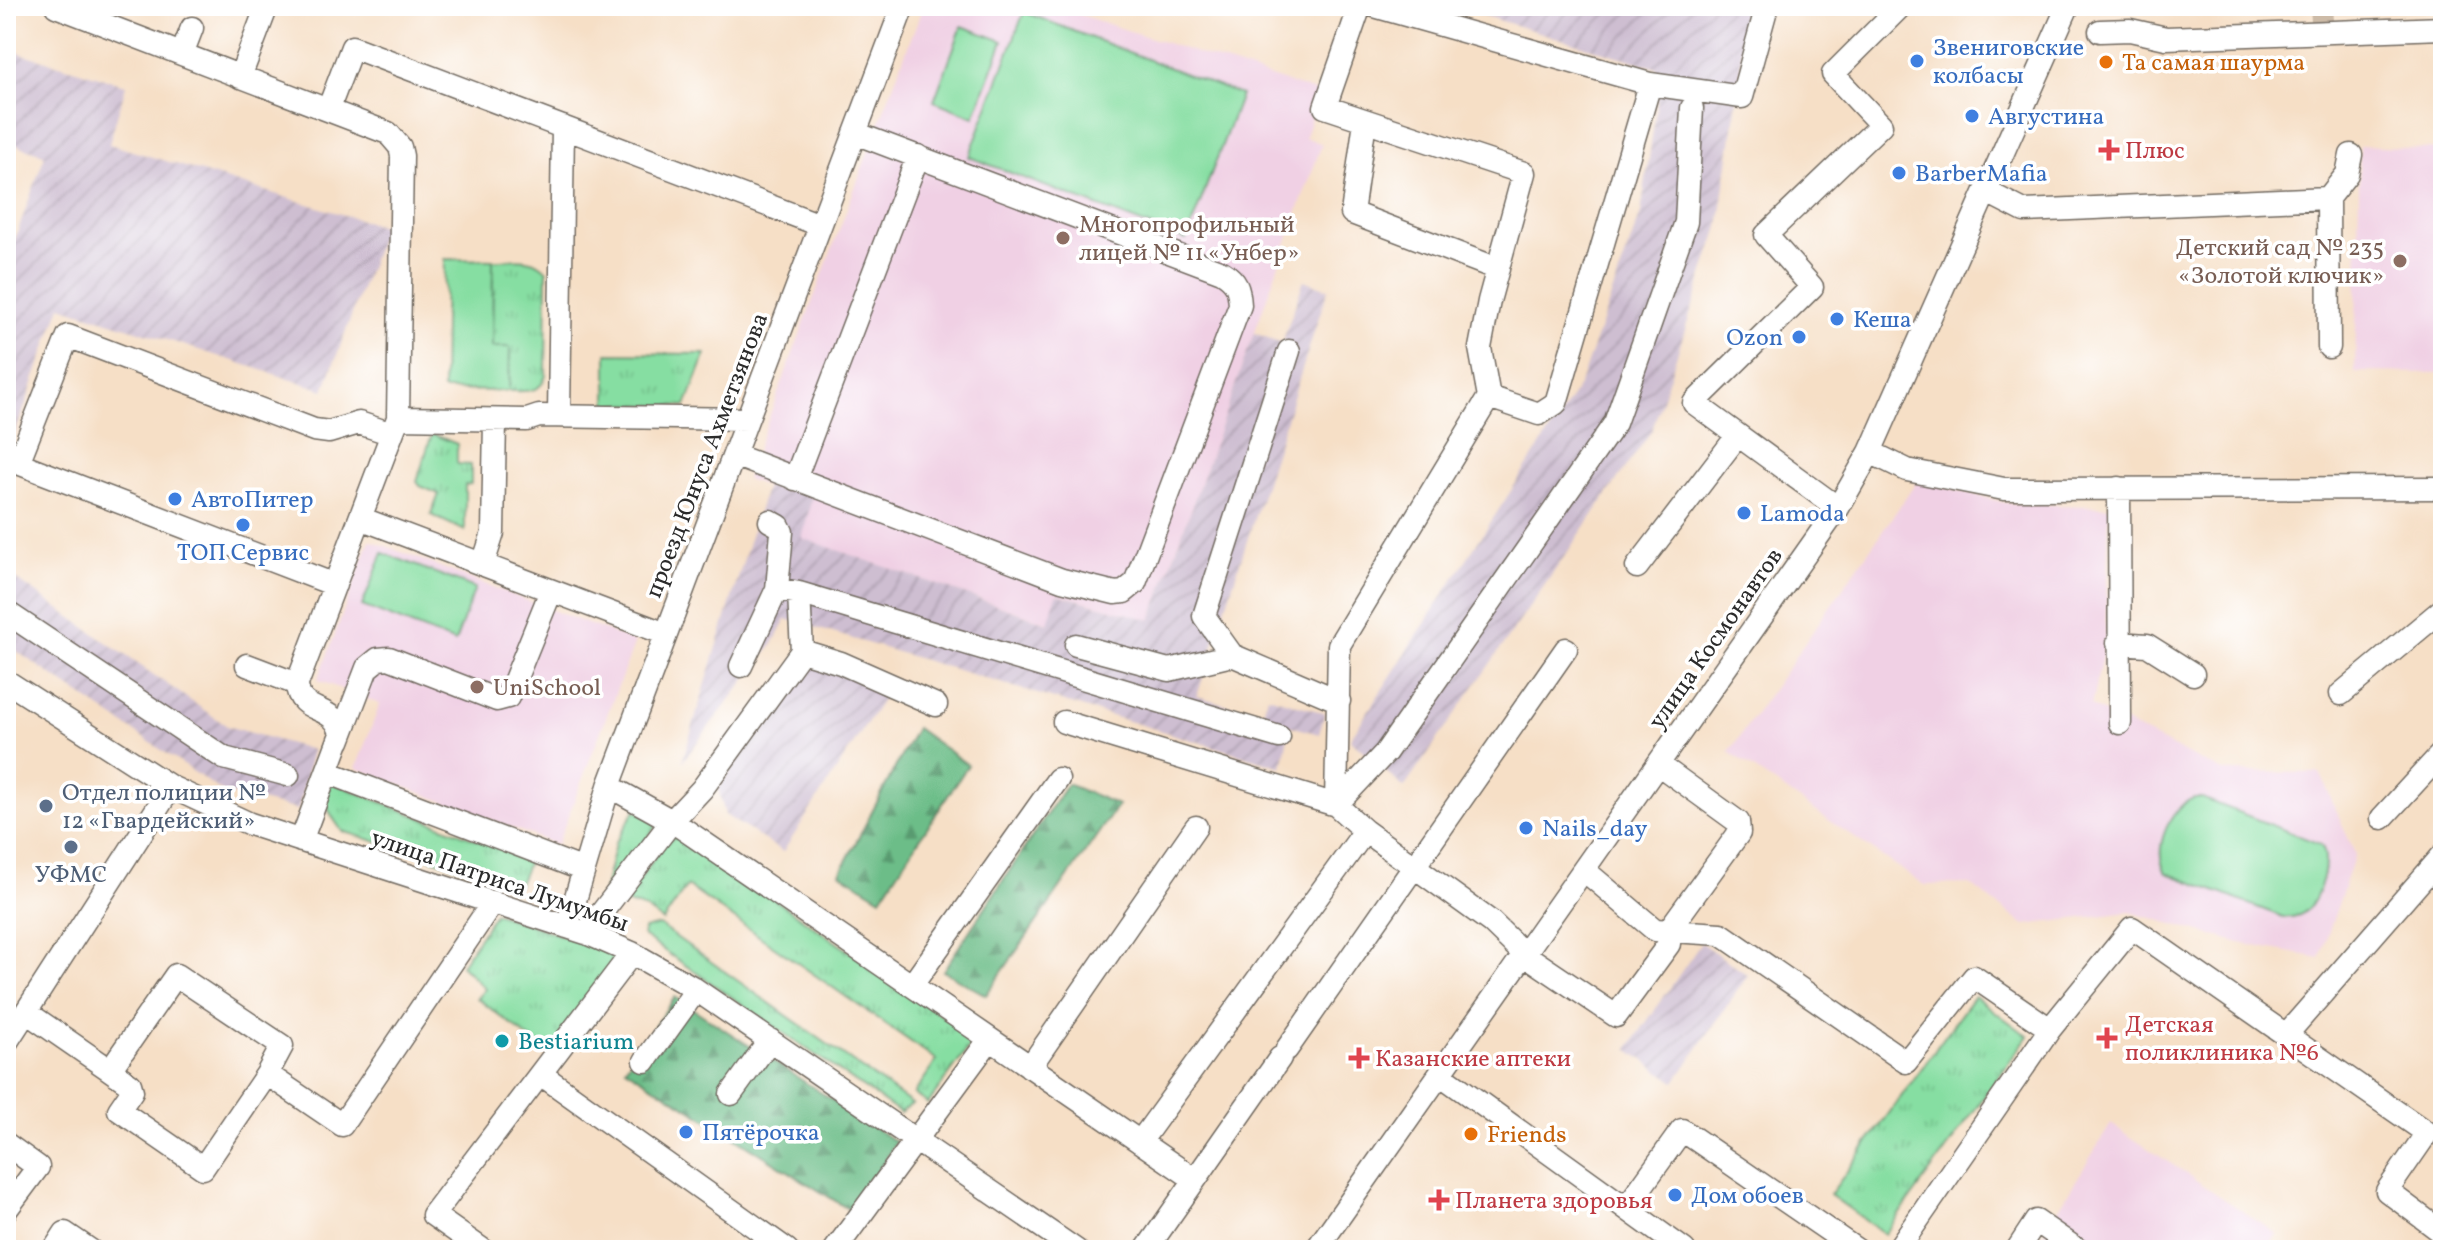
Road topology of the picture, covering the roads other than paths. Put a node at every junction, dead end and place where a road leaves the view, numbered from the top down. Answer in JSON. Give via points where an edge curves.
{"nodes":[{"id":1,"x":56,"y":6,"type":"edge"},
{"id":2,"x":267,"y":6,"type":"edge"},
{"id":3,"x":903,"y":6,"type":"edge"},
{"id":4,"x":1360,"y":6,"type":"edge"},
{"id":5,"x":1374,"y":6,"type":"edge"},
{"id":6,"x":1767,"y":6,"type":"edge"},
{"id":7,"x":1901,"y":6,"type":"edge"},
{"id":8,"x":2068,"y":6,"type":"edge"},
{"id":9,"x":86,"y":12,"type":"edge"},
{"id":10,"x":192,"y":28,"type":"dead end"},
{"id":11,"x":2443,"y":28,"type":"edge"},
{"id":12,"x":2100,"y":31,"type":"dead end"},
{"id":13,"x":182,"y":54,"type":"junction"},
{"id":14,"x":240,"y":77,"type":"junction"},
{"id":15,"x":1650,"y":84,"type":"junction"},
{"id":16,"x":1692,"y":108,"type":"dead end"},
{"id":17,"x":328,"y":110,"type":"junction"},
{"id":18,"x":1365,"y":121,"type":"junction"},
{"id":19,"x":563,"y":127,"type":"junction"},
{"id":20,"x":855,"y":133,"type":"junction"},
{"id":21,"x":2351,"y":155,"type":"dead end"},
{"id":22,"x":918,"y":156,"type":"junction"},
{"id":23,"x":1987,"y":192,"type":"junction"},
{"id":24,"x":2328,"y":198,"type":"junction"},
{"id":25,"x":820,"y":225,"type":"junction"},
{"id":26,"x":1498,"y":269,"type":"junction"},
{"id":27,"x":2329,"y":347,"type":"dead end"},
{"id":28,"x":1289,"y":351,"type":"dead end"},
{"id":29,"x":1489,"y":397,"type":"junction"},
{"id":30,"x":559,"y":416,"type":"junction"},
{"id":31,"x":747,"y":419,"type":"junction"},
{"id":32,"x":495,"y":420,"type":"junction"},
{"id":33,"x":395,"y":426,"type":"junction"},
{"id":34,"x":1738,"y":435,"type":"junction"},
{"id":35,"x":1870,"y":452,"type":"junction"},
{"id":36,"x":734,"y":455,"type":"junction"},
{"id":37,"x":795,"y":479,"type":"junction"},
{"id":38,"x":2119,"y":488,"type":"junction"},
{"id":39,"x":2442,"y":491,"type":"edge"},
{"id":40,"x":1838,"y":508,"type":"junction"},
{"id":41,"x":360,"y":518,"type":"junction"},
{"id":42,"x":770,"y":521,"type":"dead end"},
{"id":43,"x":483,"y":564,"type":"junction"},
{"id":44,"x":1637,"y":567,"type":"dead end"},
{"id":45,"x":335,"y":585,"type":"junction"},
{"id":46,"x":551,"y":591,"type":"junction"},
{"id":47,"x":788,"y":591,"type":"junction"},
{"id":48,"x":2443,"y":609,"type":"edge"},
{"id":49,"x":6,"y":612,"type":"edge"},
{"id":50,"x":666,"y":634,"type":"junction"},
{"id":51,"x":2118,"y":643,"type":"junction"},
{"id":52,"x":1076,"y":645,"type":"dead end"},
{"id":53,"x":1566,"y":649,"type":"dead end"},
{"id":54,"x":802,"y":651,"type":"junction"},
{"id":55,"x":1232,"y":655,"type":"junction"},
{"id":56,"x":247,"y":665,"type":"dead end"},
{"id":57,"x":741,"y":666,"type":"dead end"},
{"id":58,"x":2193,"y":674,"type":"dead end"},
{"id":59,"x":6,"y":681,"type":"edge"},
{"id":60,"x":297,"y":684,"type":"junction"},
{"id":61,"x":2341,"y":694,"type":"dead end"},
{"id":62,"x":1339,"y":701,"type":"junction"},
{"id":63,"x":936,"y":705,"type":"dead end"},
{"id":64,"x":1064,"y":722,"type":"dead end"},
{"id":65,"x":2120,"y":723,"type":"dead end"},
{"id":66,"x":1279,"y":737,"type":"dead end"},
{"id":67,"x":339,"y":742,"type":"junction"},
{"id":68,"x":2443,"y":752,"type":"edge"},
{"id":69,"x":1658,"y":764,"type":"junction"},
{"id":70,"x":327,"y":772,"type":"junction"},
{"id":71,"x":288,"y":775,"type":"dead end"},
{"id":72,"x":1058,"y":779,"type":"dead end"},
{"id":73,"x":609,"y":786,"type":"junction"},
{"id":74,"x":171,"y":787,"type":"junction"},
{"id":75,"x":1336,"y":805,"type":"junction"},
{"id":76,"x":2382,"y":818,"type":"dead end"},
{"id":77,"x":672,"y":821,"type":"junction"},
{"id":78,"x":1196,"y":827,"type":"dead end"},
{"id":79,"x":1365,"y":831,"type":"junction"},
{"id":80,"x":301,"y":841,"type":"junction"},
{"id":81,"x":2443,"y":855,"type":"edge"},
{"id":82,"x":1416,"y":866,"type":"junction"},
{"id":83,"x":584,"y":870,"type":"junction"},
{"id":84,"x":1584,"y":870,"type":"junction"},
{"id":85,"x":493,"y":902,"type":"junction"},
{"id":86,"x":576,"y":930,"type":"junction"},
{"id":87,"x":1668,"y":931,"type":"junction"},
{"id":88,"x":632,"y":953,"type":"junction"},
{"id":89,"x":1524,"y":954,"type":"junction"},
{"id":90,"x":912,"y":985,"type":"junction"},
{"id":91,"x":696,"y":990,"type":"junction"},
{"id":92,"x":26,"y":1012,"type":"junction"},
{"id":93,"x":2050,"y":1029,"type":"junction"},
{"id":94,"x":2286,"y":1035,"type":"junction"},
{"id":95,"x":990,"y":1039,"type":"junction"},
{"id":96,"x":770,"y":1040,"type":"junction"},
{"id":97,"x":6,"y":1041,"type":"edge"},
{"id":98,"x":645,"y":1061,"type":"dead end"},
{"id":99,"x":1030,"y":1067,"type":"junction"},
{"id":100,"x":110,"y":1070,"type":"junction"},
{"id":101,"x":267,"y":1074,"type":"junction"},
{"id":102,"x":1440,"y":1074,"type":"junction"},
{"id":103,"x":542,"y":1075,"type":"junction"},
{"id":104,"x":731,"y":1094,"type":"dead end"},
{"id":105,"x":916,"y":1139,"type":"junction"},
{"id":106,"x":1140,"y":1142,"type":"junction"},
{"id":107,"x":6,"y":1144,"type":"edge"},
{"id":108,"x":1194,"y":1179,"type":"junction"},
{"id":109,"x":1626,"y":1208,"type":"junction"},
{"id":110,"x":6,"y":1210,"type":"edge"},
{"id":111,"x":2443,"y":1233,"type":"edge"},
{"id":112,"x":777,"y":1247,"type":"edge"},
{"id":113,"x":1677,"y":1248,"type":"edge"},
{"id":114,"x":54,"y":1250,"type":"edge"},
{"id":115,"x":90,"y":1250,"type":"edge"},
{"id":116,"x":483,"y":1250,"type":"edge"},
{"id":117,"x":835,"y":1250,"type":"edge"},
{"id":118,"x":1076,"y":1250,"type":"edge"},
{"id":119,"x":1146,"y":1250,"type":"edge"},
{"id":120,"x":1316,"y":1250,"type":"edge"},
{"id":121,"x":1857,"y":1250,"type":"edge"},
{"id":122,"x":1897,"y":1250,"type":"edge"},
{"id":123,"x":2017,"y":1250,"type":"edge"},
{"id":124,"x":2078,"y":1250,"type":"edge"}],
"edges":[{"from":1,"to":9,"type":"street"},
{"from":2,"to":14,"type":"street"},
{"from":3,"to":20,"type":"street","name":"проезд Юнуса Ахметзянова"},
{"from":4,"to":18,"type":"street","via":[[1325,107]]},
{"from":5,"to":15,"type":"street"},
{"from":6,"to":15,"type":"street","via":[[1742,97]]},
{"from":7,"to":34,"type":"street","via":[[1833,74],[1881,125],[1766,235],[1812,287],[1694,403]]},
{"from":8,"to":23,"type":"street","name":"улица Космонавтов"},
{"from":9,"to":13,"type":"street"},
{"from":10,"to":13,"type":"street"},
{"from":11,"to":12,"type":"street","via":[[2322,27],[2166,38],[2130,30]]},
{"from":13,"to":14,"type":"street"},
{"from":14,"to":17,"type":"street"},
{"from":15,"to":29,"type":"street","via":[[1556,403],[1539,414]]},
{"from":16,"to":75,"type":"street","via":[[1686,222],[1615,423],[1386,752]]},
{"from":17,"to":19,"type":"street","via":[[352,47]]},
{"from":17,"to":33,"type":"street","via":[[388,133],[402,156]]},
{"from":18,"to":26,"type":"street","via":[[1352,213]]},
{"from":18,"to":26,"type":"street","via":[[1524,173]]},
{"from":19,"to":25,"type":"street"},
{"from":19,"to":30,"type":"street"},
{"from":20,"to":22,"type":"street"},
{"from":20,"to":25,"type":"street","name":"проезд Юнуса Ахметзянова"},
{"from":21,"to":24,"type":"street","via":[[2347,174]]},
{"from":22,"to":37,"type":"street"},
{"from":22,"to":37,"type":"street","via":[[1222,272],[1239,289],[1240,305],[1135,583],[1115,593],[1062,580]]},
{"from":23,"to":24,"type":"street","via":[[2024,211]]},
{"from":23,"to":35,"type":"street","name":"улица Космонавтов"},
{"from":24,"to":27,"type":"street"},
{"from":25,"to":31,"type":"street","name":"проезд Юнуса Ахметзянова"},
{"from":26,"to":29,"type":"street","via":[[1480,348]]},
{"from":28,"to":55,"type":"street","via":[[1204,616]]},
{"from":29,"to":62,"type":"street","via":[[1339,645]]},
{"from":30,"to":31,"type":"street"},
{"from":30,"to":32,"type":"street"},
{"from":31,"to":36,"type":"street","name":"проезд Юнуса Ахметзянова"},
{"from":32,"to":33,"type":"street"},
{"from":32,"to":43,"type":"street","via":[[493,533]]},
{"from":33,"to":41,"type":"street"},
{"from":33,"to":45,"type":"street","via":[[359,423],[320,432],[68,336],[18,463]]},
{"from":34,"to":40,"type":"street"},
{"from":34,"to":44,"type":"street"},
{"from":35,"to":38,"type":"street","via":[[1907,470],[2004,489]]},
{"from":35,"to":40,"type":"street","name":"улица Космонавтов"},
{"from":36,"to":37,"type":"street"},
{"from":36,"to":50,"type":"street","name":"проезд Юнуса Ахметзянова"},
{"from":38,"to":39,"type":"street"},
{"from":38,"to":51,"type":"street"},
{"from":40,"to":69,"type":"street","name":"улица Космонавтов"},
{"from":41,"to":43,"type":"street"},
{"from":41,"to":45,"type":"street"},
{"from":42,"to":47,"type":"street","via":[[782,532]]},
{"from":43,"to":46,"type":"street"},
{"from":45,"to":60,"type":"street"},
{"from":46,"to":50,"type":"street"},
{"from":46,"to":67,"type":"street","via":[[508,697],[497,700],[389,658],[378,659],[367,668]]},
{"from":47,"to":54,"type":"street"},
{"from":47,"to":57,"type":"street"},
{"from":47,"to":66,"type":"street"},
{"from":48,"to":61,"type":"street"},
{"from":49,"to":71,"type":"street","via":[[224,758]]},
{"from":50,"to":73,"type":"street","name":"проезд Юнуса Ахметзянова"},
{"from":51,"to":58,"type":"street","via":[[2147,645]]},
{"from":51,"to":65,"type":"street"},
{"from":52,"to":55,"type":"street","via":[[1169,670]]},
{"from":53,"to":82,"type":"street"},
{"from":54,"to":63,"type":"street"},
{"from":54,"to":77,"type":"street","via":[[702,789]]},
{"from":55,"to":62,"type":"street"},
{"from":56,"to":60,"type":"street"},
{"from":59,"to":74,"type":"street","name":"улица Патриса Лумумбы"},
{"from":60,"to":67,"type":"street","via":[[304,703],[335,718]]},
{"from":62,"to":75,"type":"street"},
{"from":64,"to":75,"type":"street"},
{"from":67,"to":70,"type":"street"},
{"from":68,"to":76,"type":"street"},
{"from":69,"to":84,"type":"street","name":"улица Космонавтов"},
{"from":69,"to":87,"type":"street","via":[[1738,822],[1739,833]]},
{"from":70,"to":80,"type":"street"},
{"from":70,"to":83,"type":"street"},
{"from":72,"to":90,"type":"street"},
{"from":73,"to":77,"type":"street"},
{"from":73,"to":83,"type":"street","name":"проезд Юнуса Ахметзянова"},
{"from":74,"to":80,"type":"street","name":"улица Патриса Лумумбы"},
{"from":74,"to":92,"type":"street"},
{"from":75,"to":79,"type":"street"},
{"from":77,"to":86,"type":"street"},
{"from":77,"to":90,"type":"street"},
{"from":78,"to":99,"type":"street"},
{"from":79,"to":82,"type":"street"},
{"from":79,"to":106,"type":"street"},
{"from":80,"to":85,"type":"street","name":"улица Патриса Лумумбы"},
{"from":81,"to":94,"type":"street"},
{"from":82,"to":89,"type":"street"},
{"from":82,"to":108,"type":"street"},
{"from":83,"to":86,"type":"street","name":"проезд Юнуса Ахметзянова"},
{"from":84,"to":87,"type":"street","via":[[1655,930]]},
{"from":84,"to":89,"type":"street","name":"улица Космонавтов"},
{"from":85,"to":86,"type":"street","name":"улица Патриса Лумумбы"},
{"from":85,"to":101,"type":"street","via":[[342,1125]]},
{"from":86,"to":88,"type":"street","name":"улица Патриса Лумумбы"},
{"from":87,"to":89,"type":"street","via":[[1669,944],[1616,1016]]},
{"from":87,"to":93,"type":"street","via":[[1721,934],[1906,1062],[1974,977]]},
{"from":88,"to":91,"type":"street","name":"улица Патриса Лумумбы"},
{"from":88,"to":103,"type":"street"},
{"from":89,"to":102,"type":"street","name":"улица Космонавтов"},
{"from":90,"to":95,"type":"street"},
{"from":91,"to":96,"type":"street","name":"улица Патриса Лумумбы"},
{"from":91,"to":98,"type":"street"},
{"from":92,"to":97,"type":"street"},
{"from":92,"to":100,"type":"street"},
{"from":93,"to":94,"type":"street","via":[[2132,928]]},
{"from":93,"to":122,"type":"street"},
{"from":94,"to":111,"type":"street","via":[[2427,1133],[2387,1191]]},
{"from":95,"to":99,"type":"street"},
{"from":95,"to":105,"type":"street"},
{"from":96,"to":104,"type":"street"},
{"from":96,"to":105,"type":"street","name":"улица Патриса Лумумбы"},
{"from":99,"to":106,"type":"street"},
{"from":100,"to":101,"type":"street","via":[[132,1091],[119,1110],[203,1168]]},
{"from":100,"to":101,"type":"street","via":[[176,975],[282,1046]]},
{"from":102,"to":109,"type":"street"},
{"from":102,"to":120,"type":"street","name":"улица Космонавтов"},
{"from":103,"to":112,"type":"street"},
{"from":103,"to":116,"type":"street","via":[[433,1215]]},
{"from":105,"to":117,"type":"street"},
{"from":105,"to":118,"type":"street","name":"улица Патриса Лумумбы"},
{"from":106,"to":108,"type":"street"},
{"from":107,"to":110,"type":"street","via":[[38,1167]]},
{"from":108,"to":119,"type":"street"},
{"from":109,"to":113,"type":"street"},
{"from":109,"to":121,"type":"street","via":[[1682,1130]]},
{"from":114,"to":115,"type":"street","via":[[65,1233]]},
{"from":123,"to":124,"type":"street","via":[[2036,1221]]}]}
